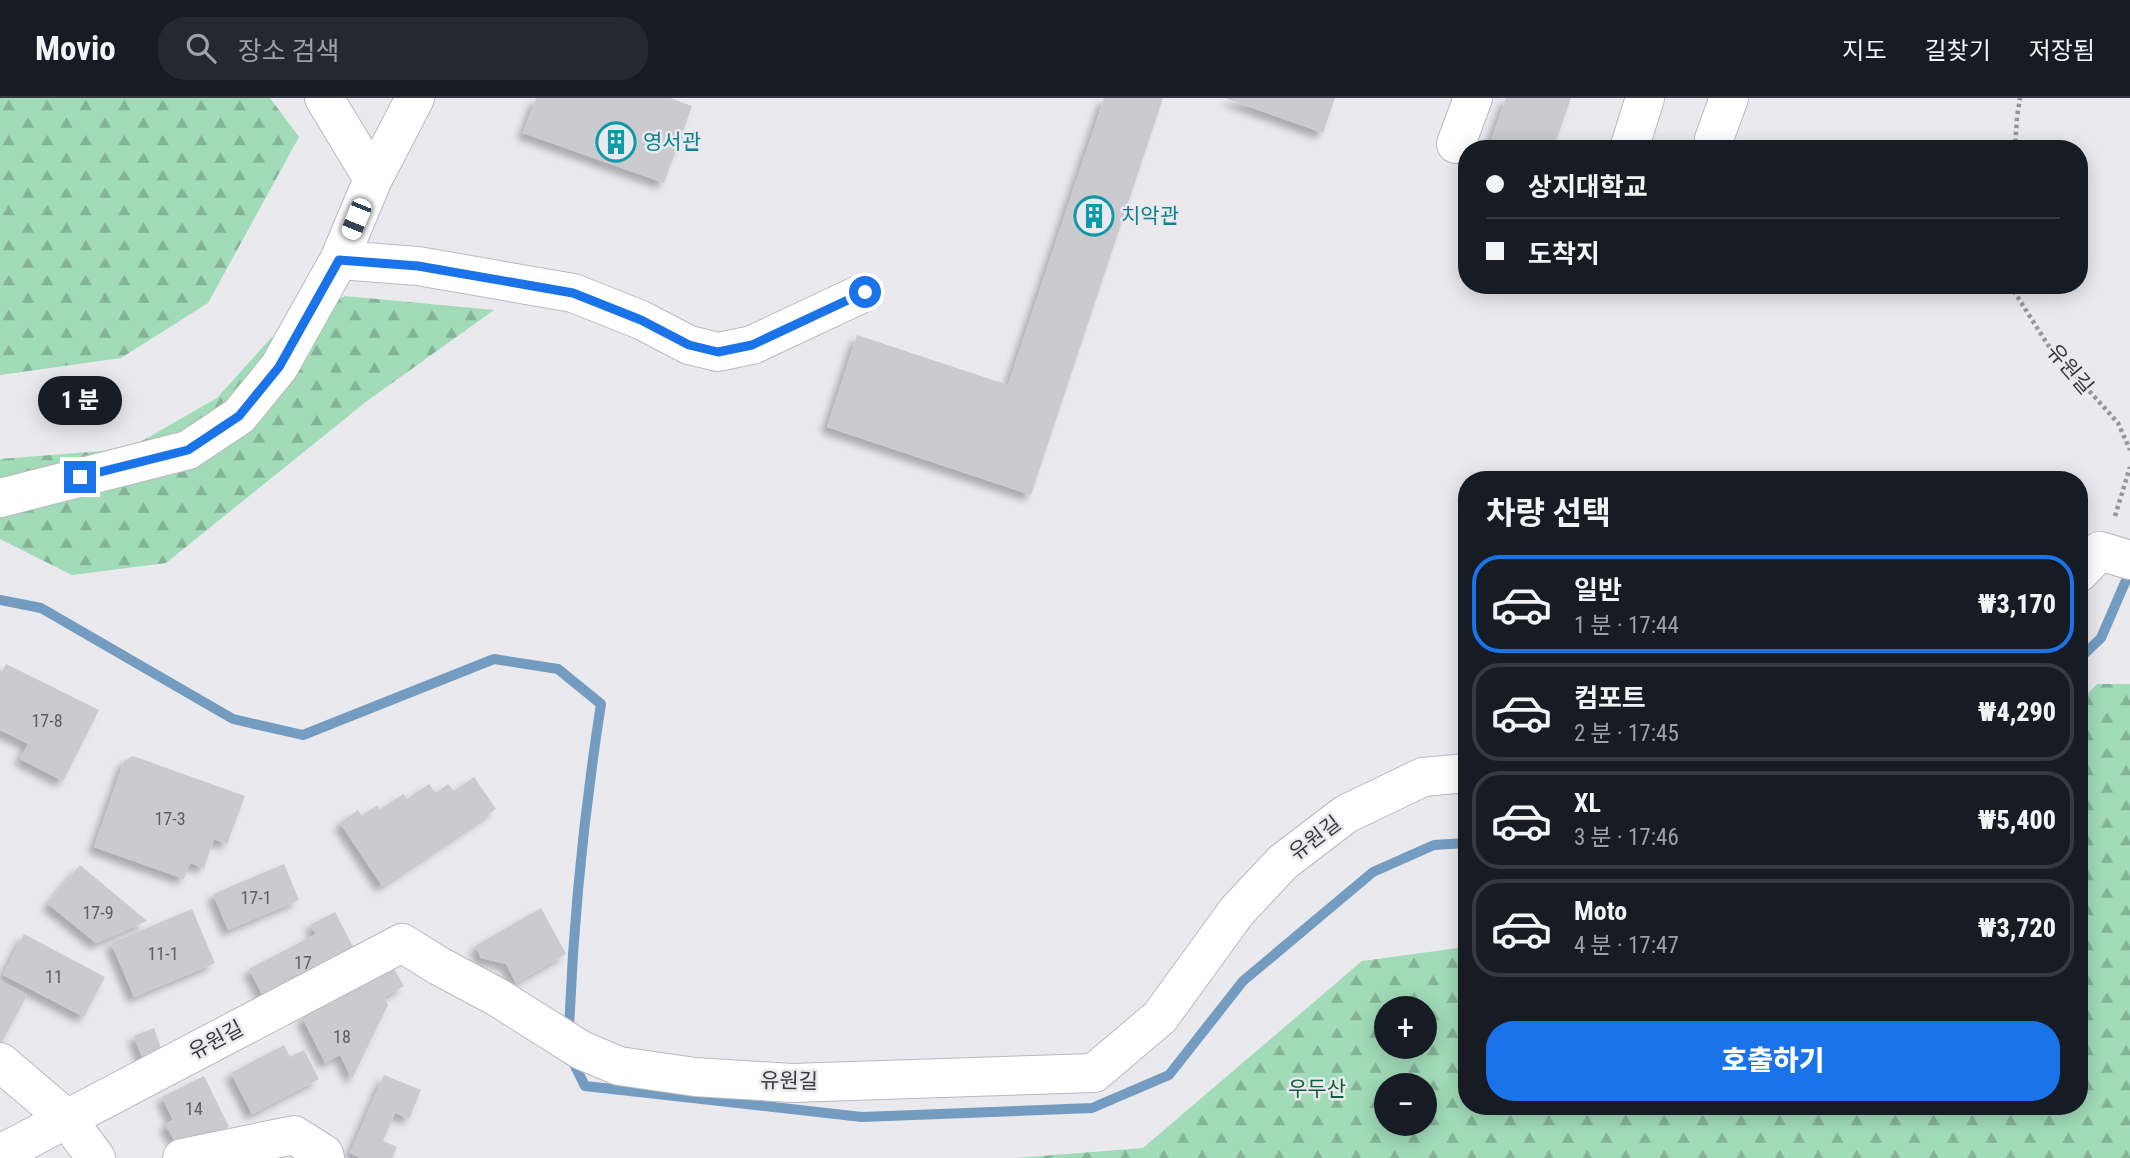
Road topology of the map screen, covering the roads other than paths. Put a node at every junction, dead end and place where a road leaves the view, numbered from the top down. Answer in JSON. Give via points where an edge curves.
{"nodes":[{"id":1,"x":324,"y":98,"type":"edge"},
{"id":2,"x":415,"y":98,"type":"edge"},
{"id":3,"x":1473,"y":98,"type":"edge"},
{"id":4,"x":1645,"y":98,"type":"edge"},
{"id":5,"x":1729,"y":98,"type":"edge"},
{"id":6,"x":1714,"y":139,"type":"dead end"},
{"id":7,"x":1632,"y":140,"type":"edge"},
{"id":8,"x":1456,"y":144,"type":"dead end"},
{"id":9,"x":373,"y":179,"type":"junction"},
{"id":10,"x":339,"y":260,"type":"junction"},
{"id":11,"x":865,"y":292,"type":"dead end"},
{"id":12,"x":0,"y":498,"type":"edge"},
{"id":13,"x":1458,"y":775,"type":"edge"},
{"id":14,"x":0,"y":1062,"type":"edge"},
{"id":15,"x":67,"y":1119,"type":"junction"},
{"id":16,"x":0,"y":1154,"type":"edge"},
{"id":17,"x":96,"y":1158,"type":"edge"},
{"id":18,"x":182,"y":1158,"type":"edge"},
{"id":19,"x":326,"y":1158,"type":"edge"}],
"edges":[{"from":1,"to":9,"type":"street"},
{"from":2,"to":9,"type":"street"},
{"from":3,"to":8,"type":"street"},
{"from":4,"to":7,"type":"street"},
{"from":5,"to":6,"type":"street"},
{"from":9,"to":10,"type":"street"},
{"from":10,"to":11,"type":"street","via":[[418,266],[573,293],[689,345],[718,352],[752,345]]},
{"from":10,"to":12,"type":"street","via":[[279,367],[239,416],[188,450]]},
{"from":13,"to":15,"type":"street","name":"유원길","via":[[1423,777],[1346,814],[1283,862],[1237,911],[1160,1017],[1094,1073],[792,1083],[695,1077],[620,1066],[581,1050],[402,943]]},
{"from":14,"to":15,"type":"street"},
{"from":15,"to":16,"type":"street","name":"유원길"},
{"from":15,"to":17,"type":"street"},
{"from":18,"to":19,"type":"street","via":[[294,1135]]}]}
